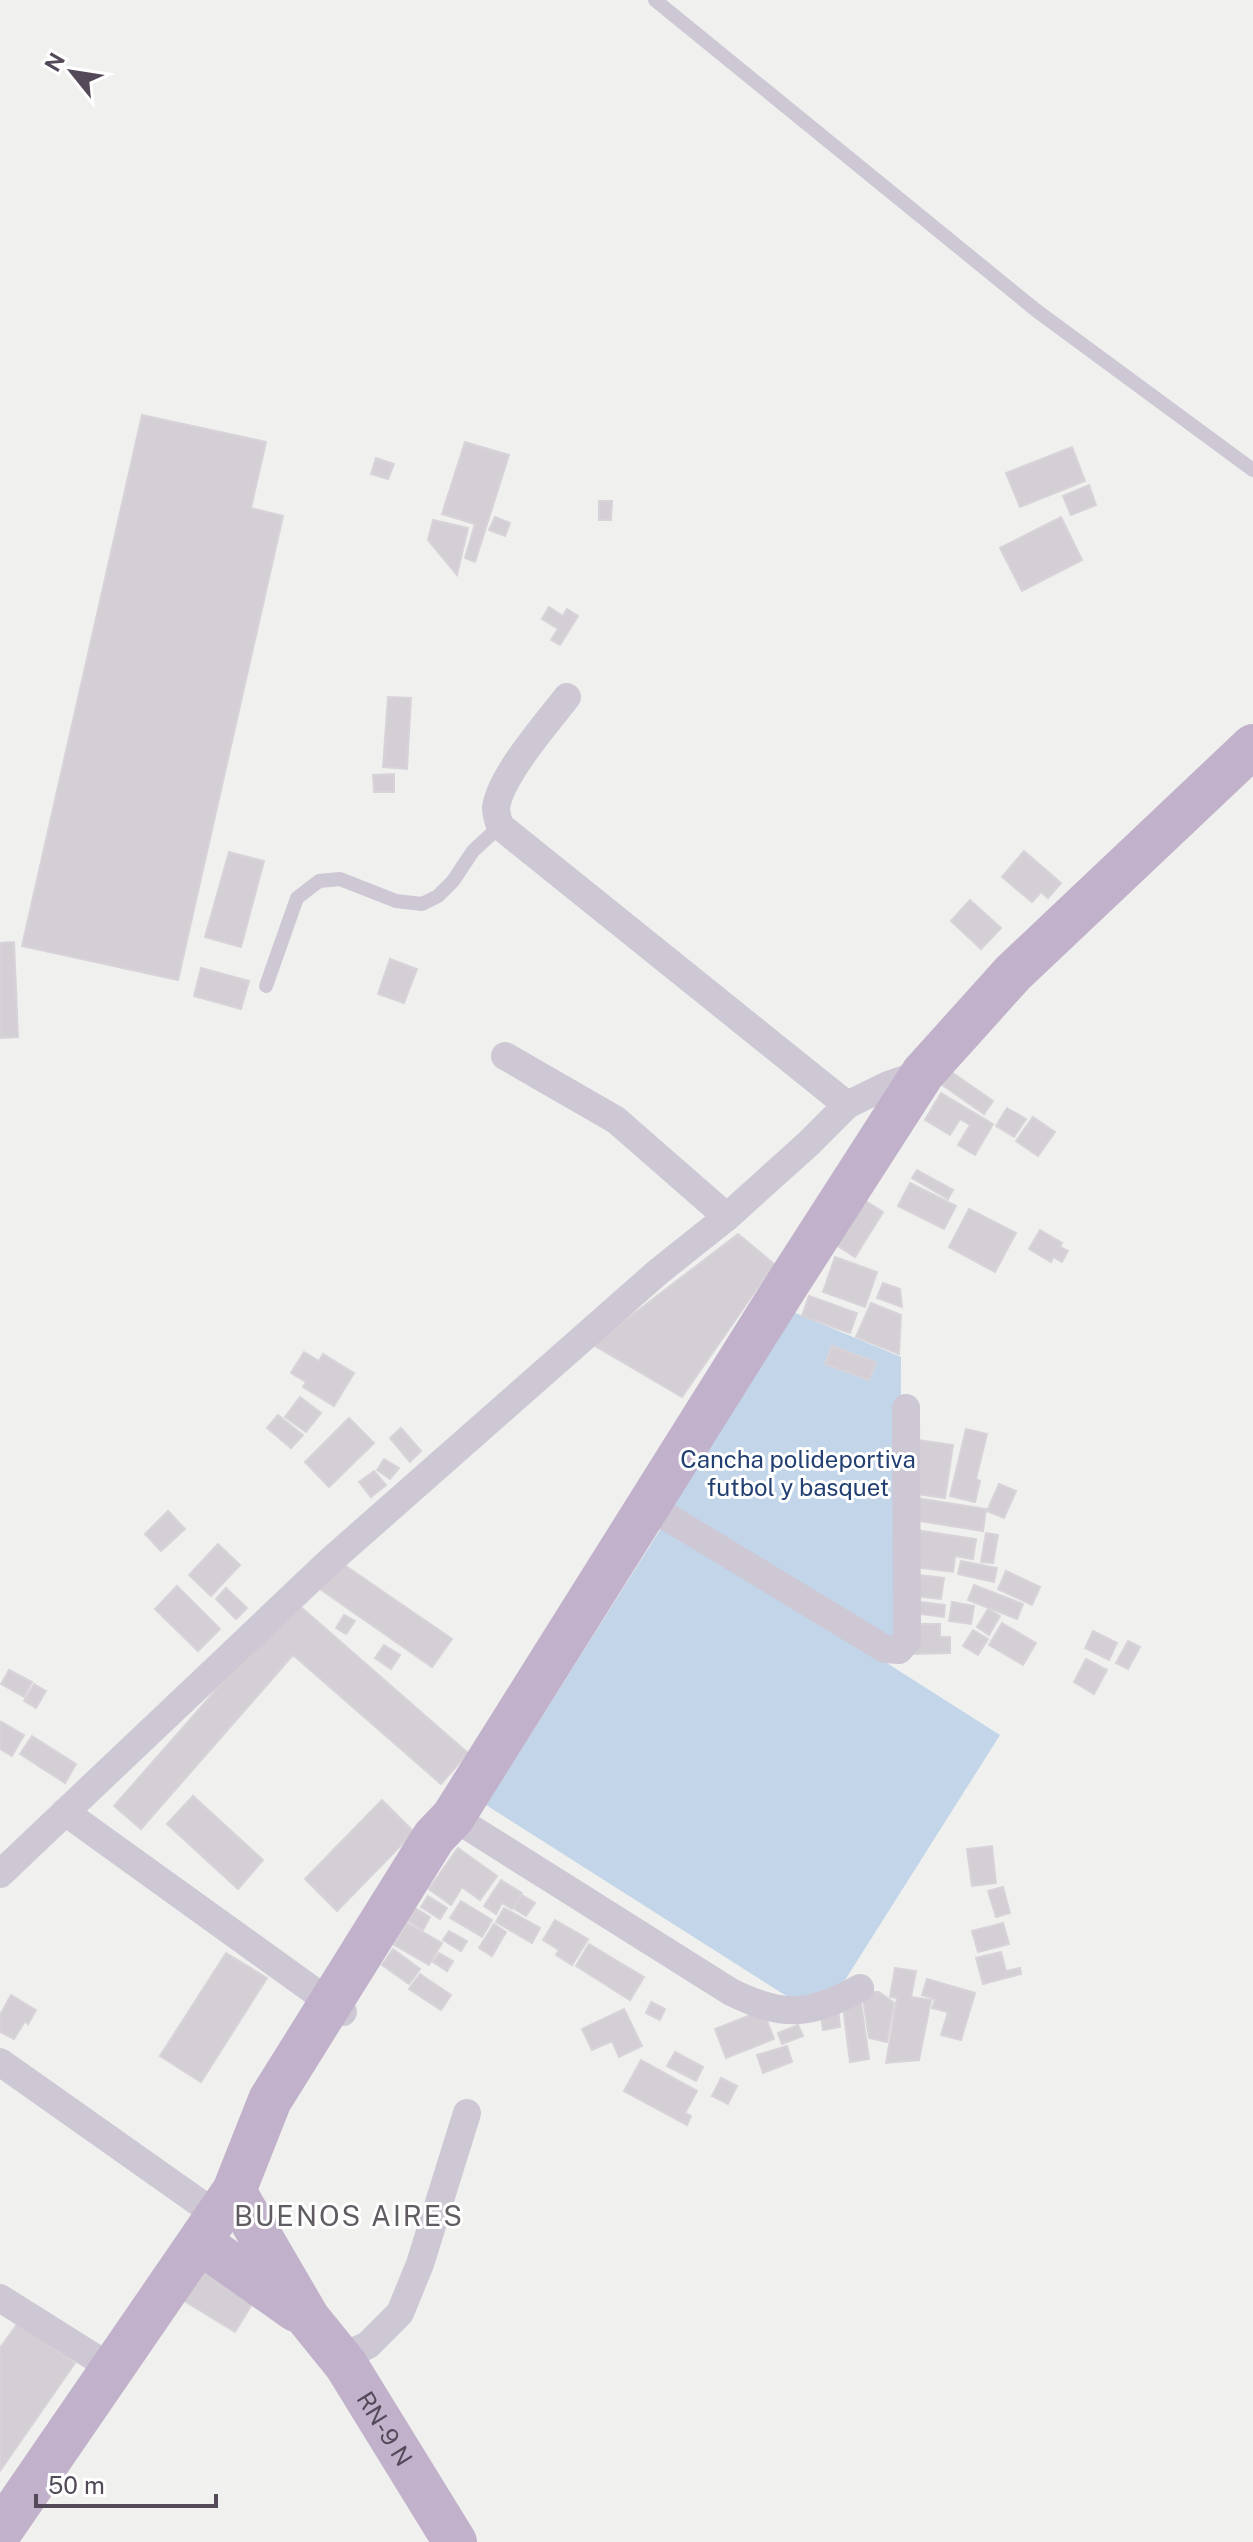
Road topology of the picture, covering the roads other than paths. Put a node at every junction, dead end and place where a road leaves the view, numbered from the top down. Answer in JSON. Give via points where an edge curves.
{"nodes":[{"id":1,"x":655,"y":0,"type":"edge"},
{"id":2,"x":1253,"y":470,"type":"edge"},
{"id":3,"x":567,"y":697,"type":"dead end"},
{"id":4,"x":1253,"y":746,"type":"edge"},
{"id":5,"x":500,"y":826,"type":"junction"},
{"id":6,"x":266,"y":986,"type":"dead end"},
{"id":7,"x":505,"y":1056,"type":"dead end"},
{"id":8,"x":923,"y":1073,"type":"junction"},
{"id":9,"x":847,"y":1105,"type":"junction"},
{"id":10,"x":727,"y":1217,"type":"junction"},
{"id":11,"x":906,"y":1408,"type":"dead end"},
{"id":12,"x":649,"y":1506,"type":"junction"},
{"id":13,"x":65,"y":1812,"type":"junction"},
{"id":14,"x":453,"y":1817,"type":"junction"},
{"id":15,"x":0,"y":1874,"type":"edge"},
{"id":16,"x":860,"y":1988,"type":"dead end"},
{"id":17,"x":338,"y":2009,"type":"junction"},
{"id":18,"x":0,"y":2062,"type":"edge"},
{"id":19,"x":467,"y":2113,"type":"dead end"},
{"id":20,"x":218,"y":2216,"type":"junction"},
{"id":21,"x":0,"y":2298,"type":"edge"},
{"id":22,"x":308,"y":2318,"type":"junction"},
{"id":23,"x":340,"y":2358,"type":"junction"},
{"id":24,"x":113,"y":2369,"type":"junction"},
{"id":25,"x":0,"y":2532,"type":"edge"},
{"id":26,"x":455,"y":2542,"type":"edge"}],
"edges":[{"from":1,"to":2,"type":"lane","via":[[1037,311]]},
{"from":3,"to":5,"type":"street","via":[[500,793],[495,810]]},
{"from":4,"to":8,"type":"main road","via":[[1013,973]]},
{"from":5,"to":6,"type":"lane","via":[[473,851],[453,881],[422,904],[396,901],[340,879],[319,881],[297,898]]},
{"from":5,"to":9,"type":"street"},
{"from":7,"to":10,"type":"street","via":[[616,1120]]},
{"from":8,"to":9,"type":"street"},
{"from":8,"to":12,"type":"main road"},
{"from":9,"to":10,"type":"street"},
{"from":10,"to":13,"type":"street","via":[[330,1561]]},
{"from":11,"to":12,"type":"street","via":[[907,1641],[899,1650],[885,1649]]},
{"from":12,"to":14,"type":"main road"},
{"from":13,"to":15,"type":"street"},
{"from":13,"to":17,"type":"street"},
{"from":14,"to":16,"type":"street","via":[[754,2003],[804,2011],[827,2006]]},
{"from":14,"to":17,"type":"main road","via":[[448,1845]]},
{"from":17,"to":20,"type":"main road","via":[[284,2112],[254,2145]]},
{"from":18,"to":20,"type":"street"},
{"from":19,"to":23,"type":"street","via":[[400,2313],[368,2345]]},
{"from":20,"to":22,"type":"main road","name":"RN-9 N"},
{"from":20,"to":22,"type":"main road","name":"RN-9 N"},
{"from":20,"to":24,"type":"main road"},
{"from":21,"to":24,"type":"street"},
{"from":22,"to":23,"type":"main road","name":"RN-9 N"},
{"from":23,"to":26,"type":"main road","name":"RN-9 N"},
{"from":24,"to":25,"type":"main road"}]}
